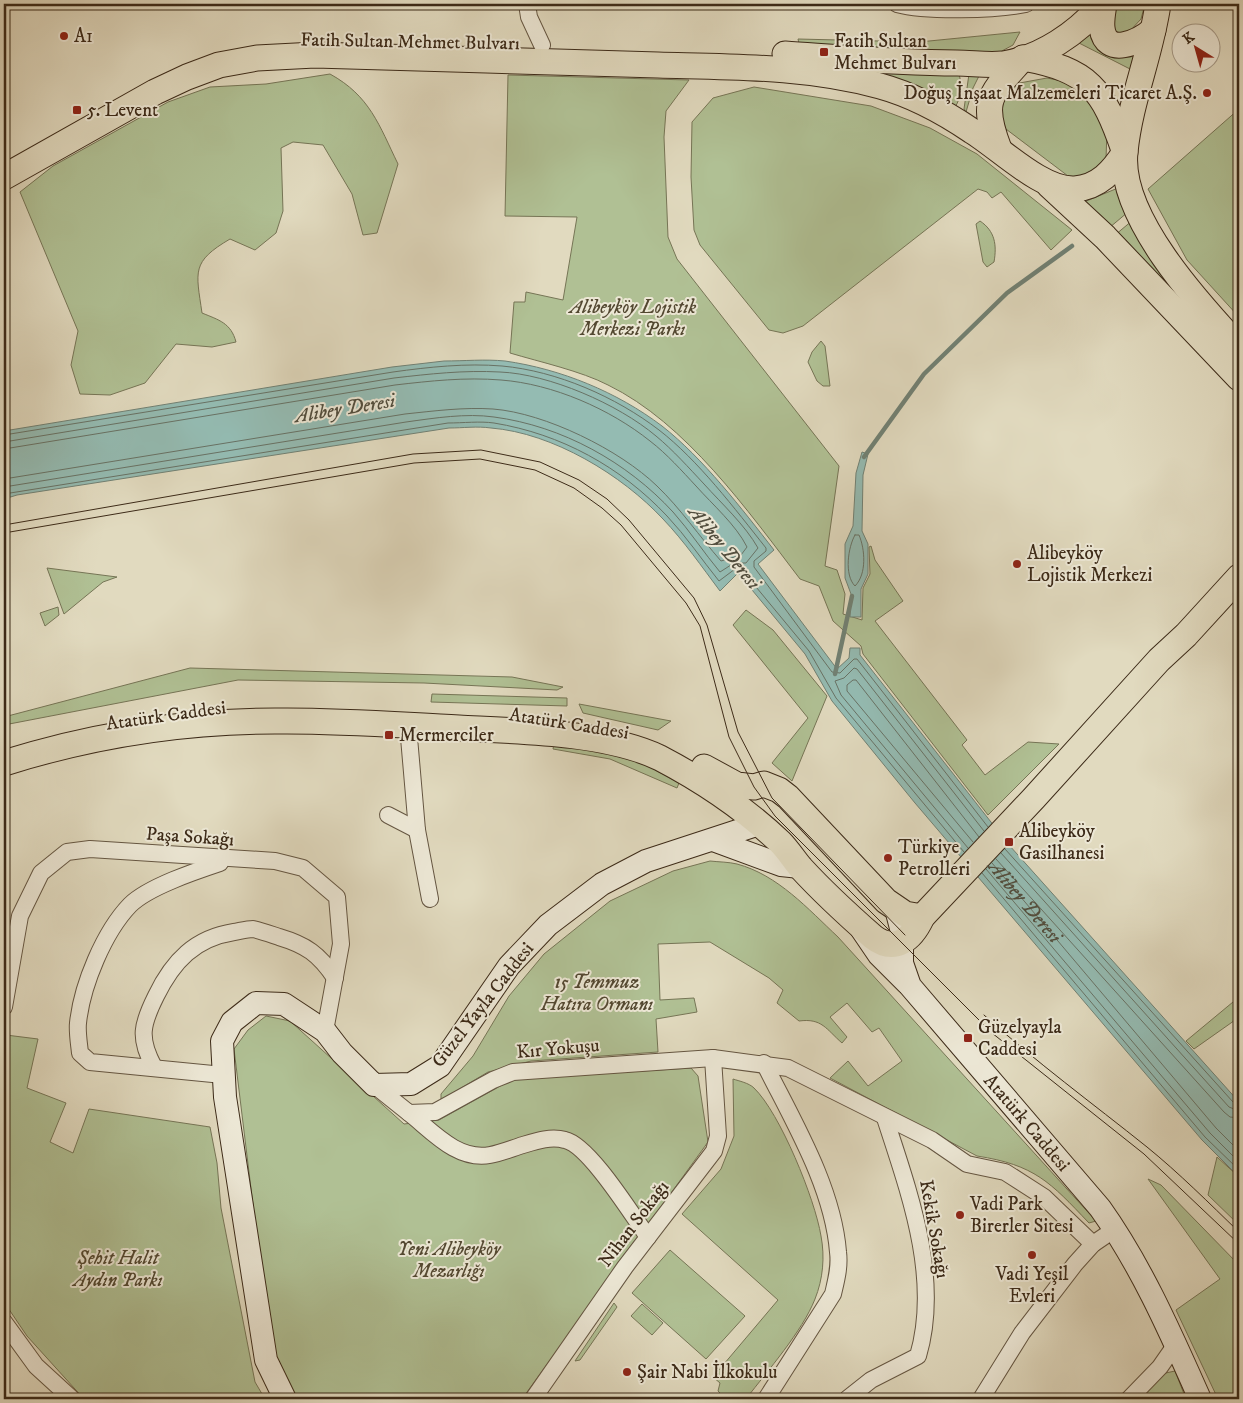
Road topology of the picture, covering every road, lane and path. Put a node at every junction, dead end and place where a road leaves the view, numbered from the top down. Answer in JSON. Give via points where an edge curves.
{"nodes":[{"id":1,"x":527,"y":4,"type":"edge"},
{"id":2,"x":897,"y":4,"type":"edge"},
{"id":3,"x":1026,"y":4,"type":"edge"},
{"id":4,"x":1103,"y":4,"type":"edge"},
{"id":5,"x":1158,"y":4,"type":"edge"},
{"id":6,"x":1153,"y":30,"type":"junction"},
{"id":7,"x":542,"y":45,"type":"junction"},
{"id":8,"x":1023,"y":58,"type":"junction"},
{"id":9,"x":999,"y":148,"type":"junction"},
{"id":10,"x":1125,"y":152,"type":"junction"},
{"id":11,"x":4,"y":160,"type":"edge"},
{"id":12,"x":4,"y":177,"type":"edge"},
{"id":13,"x":1045,"y":182,"type":"junction"},
{"id":14,"x":1239,"y":347,"type":"edge"},
{"id":15,"x":1239,"y":378,"type":"edge"},
{"id":16,"x":1239,"y":559,"type":"edge"},
{"id":17,"x":1239,"y":577,"type":"edge"},
{"id":18,"x":1159,"y":660,"type":"junction"},
{"id":19,"x":408,"y":726,"type":"junction"},
{"id":20,"x":4,"y":749,"type":"edge"},
{"id":21,"x":4,"y":763,"type":"edge"},
{"id":22,"x":388,"y":815,"type":"dead end"},
{"id":23,"x":759,"y":824,"type":"junction"},
{"id":24,"x":815,"y":825,"type":"junction"},
{"id":25,"x":417,"y":830,"type":"junction"},
{"id":26,"x":713,"y":840,"type":"junction"},
{"id":27,"x":229,"y":859,"type":"junction"},
{"id":28,"x":800,"y":867,"type":"junction"},
{"id":29,"x":430,"y":899,"type":"dead end"},
{"id":30,"x":896,"y":909,"type":"junction"},
{"id":31,"x":922,"y":917,"type":"junction"},
{"id":32,"x":859,"y":925,"type":"junction"},
{"id":33,"x":902,"y":942,"type":"junction"},
{"id":34,"x":334,"y":978,"type":"junction"},
{"id":35,"x":910,"y":986,"type":"junction"},
{"id":36,"x":4,"y":1007,"type":"edge"},
{"id":37,"x":325,"y":1031,"type":"junction"},
{"id":38,"x":713,"y":1058,"type":"junction"},
{"id":39,"x":764,"y":1063,"type":"junction"},
{"id":40,"x":154,"y":1066,"type":"junction"},
{"id":41,"x":223,"y":1075,"type":"junction"},
{"id":42,"x":374,"y":1085,"type":"junction"},
{"id":43,"x":409,"y":1113,"type":"junction"},
{"id":44,"x":885,"y":1118,"type":"junction"},
{"id":45,"x":1115,"y":1229,"type":"junction"},
{"id":46,"x":648,"y":1237,"type":"junction"},
{"id":47,"x":1093,"y":1244,"type":"junction"},
{"id":48,"x":4,"y":1322,"type":"edge"},
{"id":49,"x":1176,"y":1344,"type":"junction"},
{"id":50,"x":72,"y":1399,"type":"edge"},
{"id":51,"x":284,"y":1399,"type":"edge"},
{"id":52,"x":533,"y":1399,"type":"edge"},
{"id":53,"x":766,"y":1399,"type":"edge"},
{"id":54,"x":847,"y":1399,"type":"edge"},
{"id":55,"x":981,"y":1399,"type":"edge"},
{"id":56,"x":1129,"y":1399,"type":"edge"},
{"id":57,"x":1200,"y":1399,"type":"edge"}],
"edges":[{"from":1,"to":7,"type":"street","via":[[529,17]]},
{"from":2,"to":3,"type":"street","via":[[984,8]]},
{"from":4,"to":6,"type":"main road","via":[[1102,27],[1109,42],[1119,46],[1131,44]]},
{"from":4,"to":8,"type":"main road","name":"Fatih Sultan Mehmet Bulvarı","via":[[1082,25],[1054,45]]},
{"from":5,"to":6,"type":"main road"},
{"from":6,"to":10,"type":"main road","via":[[1131,114]]},
{"from":7,"to":8,"type":"main road","name":"Fatih Sultan Mehmet Bulvarı","via":[[737,50],[906,63],[1002,64]]},
{"from":7,"to":11,"type":"main road","name":"Fatih Sultan Mehmet Bulvarı","via":[[314,39],[250,42],[216,50],[150,77]]},
{"from":8,"to":9,"type":"main road","via":[[999,85],[988,104],[991,128]]},
{"from":8,"to":10,"type":"main road","via":[[1062,67],[1087,81],[1113,118]]},
{"from":9,"to":12,"type":"main road","name":"Fatih Sultan Mehmet Bulvarı","via":[[924,102],[884,87],[838,76],[737,67],[315,55],[257,58],[187,77]]},
{"from":9,"to":13,"type":"main road"},
{"from":10,"to":13,"type":"main road","via":[[1114,169],[1089,187],[1074,189]]},
{"from":10,"to":14,"type":"main road","via":[[1124,170],[1130,192],[1159,251],[1186,288]]},
{"from":13,"to":15,"type":"main road","via":[[1093,225]]},
{"from":16,"to":18,"type":"main road","via":[[1188,615]]},
{"from":17,"to":18,"type":"main road"},
{"from":18,"to":31,"type":"main road"},
{"from":19,"to":21,"type":"main road","name":"Atatürk Caddesi","via":[[276,721],[194,724],[90,742]]},
{"from":19,"to":23,"type":"main road","name":"Atatürk Caddesi","via":[[522,731],[623,745],[658,758],[691,776]]},
{"from":19,"to":25,"type":"street"},
{"from":20,"to":24,"type":"main road","name":"Atatürk Caddesi","via":[[114,722],[216,707],[305,706],[516,714],[610,728],[664,744],[737,785],[764,784],[778,790]]},
{"from":22,"to":25,"type":"street"},
{"from":23,"to":24,"type":"main road","via":[[797,811]]},
{"from":23,"to":26,"type":"main road","name":"Güzel Yayla Caddesi"},
{"from":23,"to":28,"type":"main road","name":"Atatürk Caddesi","via":[[780,842]]},
{"from":24,"to":30,"type":"main road","name":"Atatürk Caddesi"},
{"from":25,"to":29,"type":"street"},
{"from":26,"to":28,"type":"main road","via":[[781,866]]},
{"from":26,"to":42,"type":"main road","name":"Güzel Yayla Caddesi","via":[[646,861],[602,884],[548,925],[509,966],[440,1066],[411,1084]]},
{"from":27,"to":34,"type":"street","name":"Paşa Sokağı","via":[[275,862],[303,868],[337,897],[341,944]]},
{"from":27,"to":36,"type":"street","name":"Paşa Sokağı","via":[[90,849],[66,852],[41,873],[20,916]]},
{"from":27,"to":40,"type":"street","via":[[191,873],[131,904],[110,932],[84,991],[78,1024],[80,1053],[90,1062]]},
{"from":28,"to":32,"type":"main road","name":"Atatürk Caddesi"},
{"from":30,"to":31,"type":"main road","name":"Atatürk Caddesi"},
{"from":30,"to":33,"type":"main road","name":"Atatürk Caddesi"},
{"from":31,"to":33,"type":"main road"},
{"from":32,"to":33,"type":"main road","name":"Atatürk Caddesi","via":[[881,943],[894,945]]},
{"from":32,"to":35,"type":"main road","name":"Atatürk Caddesi","via":[[879,955]]},
{"from":33,"to":35,"type":"main road","name":"Atatürk Caddesi","via":[[902,963]]},
{"from":34,"to":37,"type":"street","name":"Paşa Sokağı"},
{"from":34,"to":40,"type":"street","via":[[322,959],[300,943],[252,929],[216,934],[189,950],[166,974],[149,1010],[142,1036]]},
{"from":35,"to":45,"type":"main road","name":"Atatürk Caddesi"},
{"from":37,"to":41,"type":"main road","via":[[284,1004],[256,1003],[232,1022],[222,1041]]},
{"from":37,"to":42,"type":"main road"},
{"from":38,"to":39,"type":"street","name":"Kır Yokuşu"},
{"from":38,"to":43,"type":"street","name":"Kır Yokuşu","via":[[513,1072],[435,1112]]},
{"from":38,"to":46,"type":"street","name":"Nihan Sokağı","via":[[718,1136],[714,1151]]},
{"from":39,"to":44,"type":"street","name":"Kır Yokuşu","via":[[788,1068]]},
{"from":39,"to":53,"type":"street","via":[[804,1138],[830,1213],[839,1254],[833,1294]]},
{"from":40,"to":41,"type":"street"},
{"from":41,"to":51,"type":"main road","via":[[266,1360]]},
{"from":42,"to":43,"type":"street"},
{"from":43,"to":46,"type":"street","via":[[449,1147],[469,1154],[490,1156],[543,1139],[565,1140],[592,1160]]},
{"from":44,"to":47,"type":"street","name":"Kır Yokuşu","via":[[932,1140],[967,1164],[1005,1172],[1044,1197]]},
{"from":44,"to":54,"type":"street","name":"Kekik Sokağı","via":[[909,1192],[923,1260],[924,1337],[918,1356],[871,1380]]},
{"from":45,"to":47,"type":"street"},
{"from":45,"to":49,"type":"main road","name":"Atatürk Caddesi"},
{"from":46,"to":52,"type":"street","name":"Nihan Sokağı"},
{"from":47,"to":55,"type":"street","via":[[1022,1334]]},
{"from":48,"to":50,"type":"street","via":[[36,1366]]},
{"from":49,"to":56,"type":"street","via":[[1160,1367]]},
{"from":49,"to":57,"type":"main road","name":"Atatürk Caddesi"}]}
